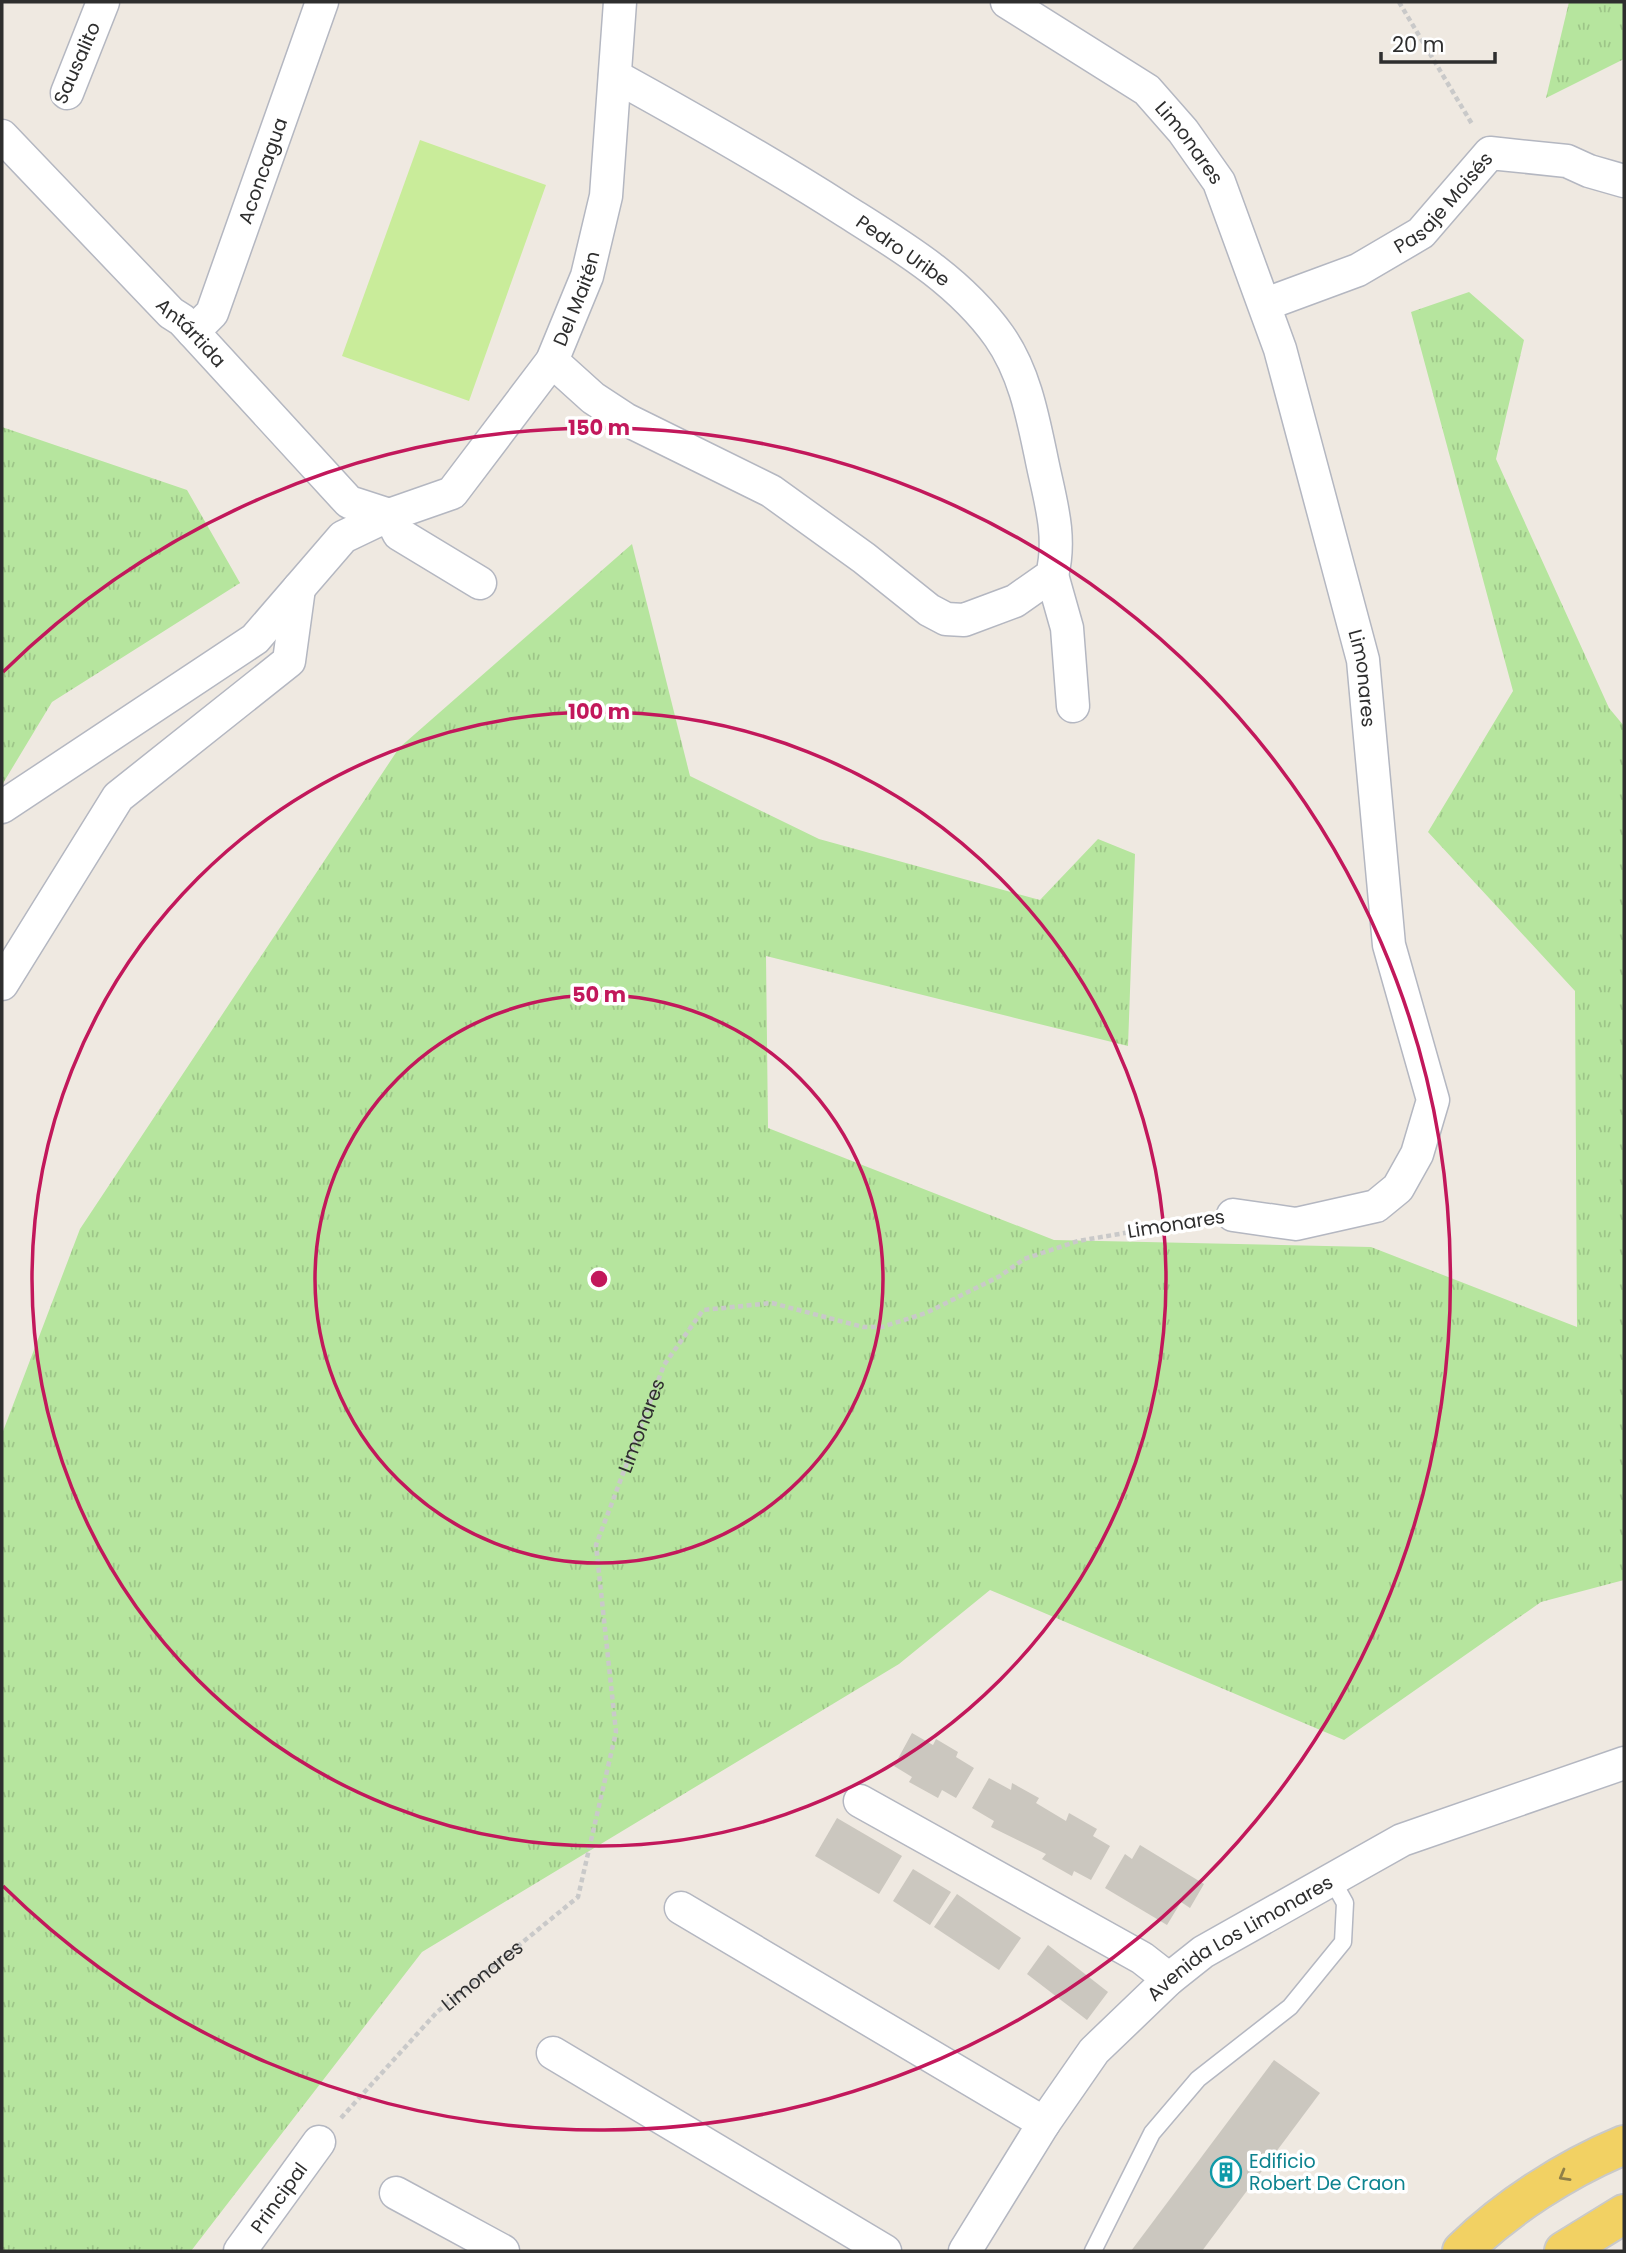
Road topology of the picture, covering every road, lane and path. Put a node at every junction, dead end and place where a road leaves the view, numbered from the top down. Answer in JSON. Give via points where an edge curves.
{"nodes":[{"id":1,"x":103,"y":2,"type":"edge"},
{"id":2,"x":322,"y":2,"type":"edge"},
{"id":3,"x":620,"y":2,"type":"edge"},
{"id":4,"x":1007,"y":2,"type":"edge"},
{"id":5,"x":1399,"y":2,"type":"edge"},
{"id":6,"x":615,"y":76,"type":"junction"},
{"id":7,"x":67,"y":93,"type":"dead end"},
{"id":8,"x":2,"y":136,"type":"edge"},
{"id":9,"x":1490,"y":153,"type":"junction"},
{"id":10,"x":1624,"y":181,"type":"edge"},
{"id":11,"x":1266,"y":304,"type":"junction"},
{"id":12,"x":193,"y":332,"type":"junction"},
{"id":13,"x":552,"y":361,"type":"junction"},
{"id":14,"x":389,"y":515,"type":"junction"},
{"id":15,"x":1052,"y":575,"type":"junction"},
{"id":16,"x":480,"y":583,"type":"dead end"},
{"id":17,"x":299,"y":588,"type":"junction"},
{"id":18,"x":1073,"y":706,"type":"dead end"},
{"id":19,"x":2,"y":807,"type":"edge"},
{"id":20,"x":2,"y":984,"type":"edge"},
{"id":21,"x":1233,"y":1215,"type":"joint"},
{"id":22,"x":1624,"y":1763,"type":"edge"},
{"id":23,"x":860,"y":1801,"type":"dead end"},
{"id":24,"x":1331,"y":1878,"type":"junction"},
{"id":25,"x":681,"y":1908,"type":"dead end"},
{"id":26,"x":1169,"y":1979,"type":"junction"},
{"id":27,"x":553,"y":2053,"type":"dead end"},
{"id":28,"x":1044,"y":2123,"type":"junction"},
{"id":29,"x":319,"y":2142,"type":"joint"},
{"id":30,"x":1624,"y":2145,"type":"edge"},
{"id":31,"x":396,"y":2193,"type":"dead end"},
{"id":32,"x":1624,"y":2214,"type":"edge"},
{"id":33,"x":240,"y":2251,"type":"edge"},
{"id":34,"x":503,"y":2251,"type":"edge"},
{"id":35,"x":885,"y":2251,"type":"edge"},
{"id":36,"x":965,"y":2251,"type":"edge"},
{"id":37,"x":1093,"y":2251,"type":"edge"},
{"id":38,"x":1462,"y":2251,"type":"edge"},
{"id":39,"x":1564,"y":2251,"type":"edge"}],
"edges":[{"from":1,"to":7,"type":"street","name":"Sausalito"},
{"from":2,"to":12,"type":"street","name":"Aconcagua","via":[[212,313]]},
{"from":3,"to":6,"type":"street","name":"Del Maitén"},
{"from":4,"to":11,"type":"street","name":"Limonares","via":[[1147,90],[1183,131],[1219,182]]},
{"from":5,"to":9,"type":"path"},
{"from":6,"to":13,"type":"street","name":"Del Maitén","via":[[607,196],[587,276]]},
{"from":6,"to":15,"type":"street","name":"Pedro Uribe","via":[[764,159],[889,238],[938,271],[977,310],[1017,366],[1030,402],[1056,527],[1058,551]]},
{"from":8,"to":12,"type":"street","name":"Antártida"},
{"from":9,"to":10,"type":"street","name":"Pasaje Moisés","via":[[1567,161]]},
{"from":9,"to":11,"type":"street","name":"Pasaje Moisés","via":[[1421,233],[1358,270]]},
{"from":11,"to":21,"type":"street","name":"Limonares","via":[[1363,660],[1389,945],[1433,1100],[1411,1166],[1398,1188],[1376,1206],[1296,1224]]},
{"from":12,"to":14,"type":"street","name":"Antártida","via":[[349,502]]},
{"from":13,"to":14,"type":"street","name":"Del Maitén","via":[[452,493]]},
{"from":13,"to":15,"type":"street","via":[[625,419],[771,491],[946,619],[964,620],[1015,601]]},
{"from":14,"to":16,"type":"street","via":[[399,534]]},
{"from":14,"to":17,"type":"street","name":"Del Maitén","via":[[343,537]]},
{"from":15,"to":18,"type":"street","name":"Pedro Uribe","via":[[1067,628]]},
{"from":17,"to":19,"type":"street","name":"Del Maitén","via":[[255,639]]},
{"from":17,"to":20,"type":"street","via":[[289,661],[118,797]]},
{"from":21,"to":29,"type":"path","name":"Limonares","via":[[1078,1241],[1024,1259],[926,1313],[882,1327],[863,1327],[772,1303],[703,1310],[664,1365],[596,1545],[615,1732],[578,1897],[437,2012]]},
{"from":22,"to":24,"type":"street","name":"Avenida Los Limonares","via":[[1402,1840]]},
{"from":23,"to":26,"type":"street","via":[[1142,1958]]},
{"from":24,"to":26,"type":"street","name":"Avenida Los Limonares","via":[[1203,1952]]},
{"from":24,"to":37,"type":"lane","via":[[1345,1903],[1343,1942],[1290,2007],[1198,2079],[1152,2133]]},
{"from":25,"to":28,"type":"street"},
{"from":26,"to":28,"type":"street","name":"Avenida Los Limonares","via":[[1094,2050]]},
{"from":27,"to":35,"type":"street"},
{"from":28,"to":36,"type":"street","name":"Avenida Los Limonares"},
{"from":29,"to":33,"type":"street","name":"Principal"},
{"from":30,"to":38,"type":"main road","one_way":true,"via":[[1562,2176]]},
{"from":31,"to":34,"type":"street"},
{"from":32,"to":39,"type":"main road"}]}
